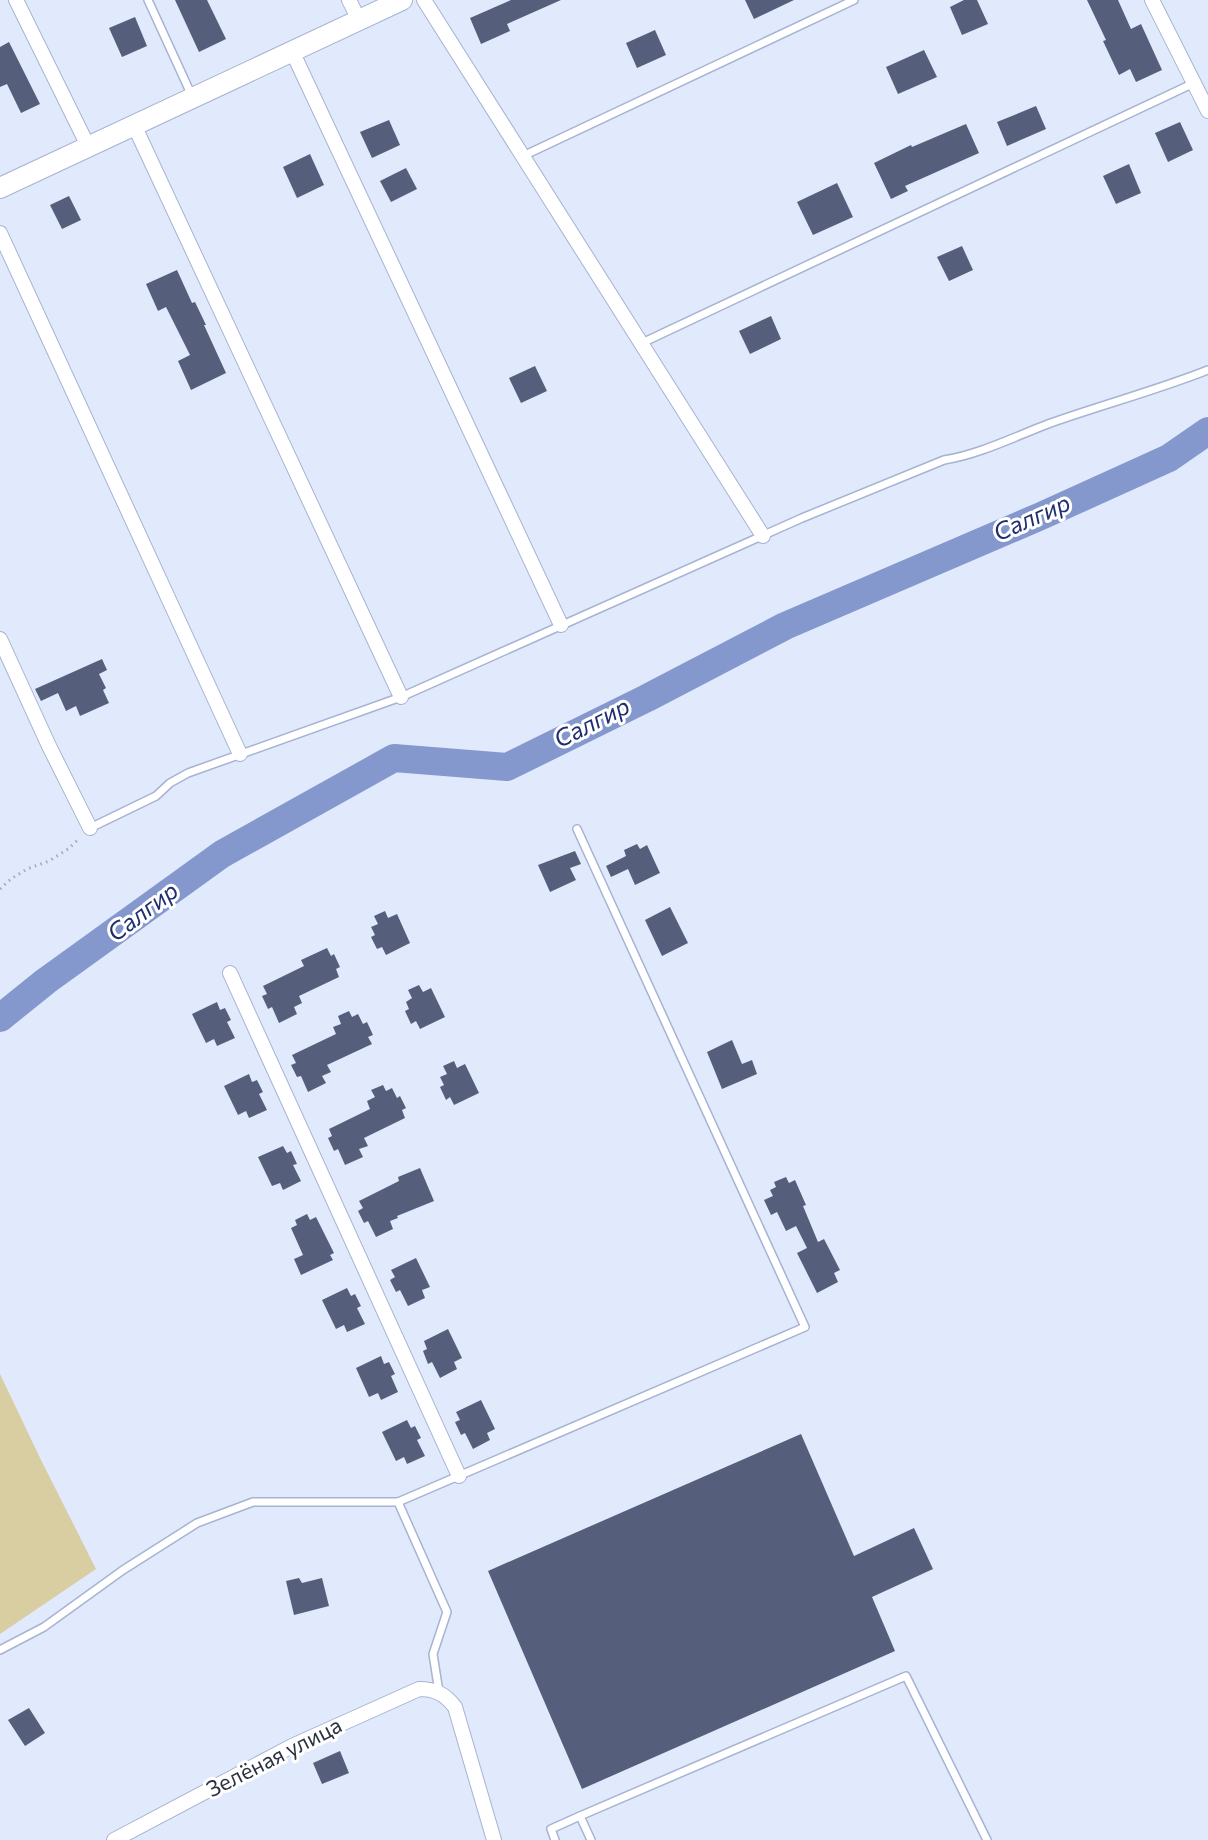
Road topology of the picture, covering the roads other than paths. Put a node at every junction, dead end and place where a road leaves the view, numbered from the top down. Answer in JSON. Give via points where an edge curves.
{"nodes":[{"id":1,"x":16,"y":0,"type":"edge"},
{"id":2,"x":148,"y":0,"type":"edge"},
{"id":3,"x":349,"y":0,"type":"edge"},
{"id":4,"x":402,"y":0,"type":"edge"},
{"id":5,"x":424,"y":0,"type":"edge"},
{"id":6,"x":854,"y":0,"type":"edge"},
{"id":7,"x":1152,"y":0,"type":"edge"},
{"id":8,"x":359,"y":20,"type":"junction"},
{"id":9,"x":292,"y":51,"type":"junction"},
{"id":10,"x":1194,"y":83,"type":"junction"},
{"id":11,"x":192,"y":97,"type":"junction"},
{"id":12,"x":1208,"y":111,"type":"edge"},
{"id":13,"x":134,"y":125,"type":"junction"},
{"id":14,"x":88,"y":146,"type":"junction"},
{"id":15,"x":523,"y":156,"type":"junction"},
{"id":16,"x":0,"y":188,"type":"edge"},
{"id":17,"x":0,"y":233,"type":"edge"},
{"id":18,"x":642,"y":343,"type":"junction"},
{"id":19,"x":1208,"y":370,"type":"edge"},
{"id":20,"x":763,"y":536,"type":"junction"},
{"id":21,"x":561,"y":625,"type":"junction"},
{"id":22,"x":0,"y":639,"type":"edge"},
{"id":23,"x":401,"y":697,"type":"junction"},
{"id":24,"x":240,"y":754,"type":"junction"},
{"id":25,"x":90,"y":828,"type":"joint"},
{"id":26,"x":577,"y":829,"type":"dead end"},
{"id":27,"x":230,"y":973,"type":"dead end"},
{"id":28,"x":459,"y":1476,"type":"junction"},
{"id":29,"x":398,"y":1502,"type":"junction"},
{"id":30,"x":0,"y":1650,"type":"edge"},
{"id":31,"x":439,"y":1692,"type":"junction"},
{"id":32,"x":580,"y":1816,"type":"junction"},
{"id":33,"x":114,"y":1840,"type":"edge"},
{"id":34,"x":494,"y":1840,"type":"edge"},
{"id":35,"x":555,"y":1840,"type":"edge"},
{"id":36,"x":591,"y":1840,"type":"edge"},
{"id":37,"x":987,"y":1840,"type":"edge"}],
"edges":[{"from":1,"to":14,"type":"street"},
{"from":2,"to":11,"type":"lane"},
{"from":3,"to":8,"type":"street"},
{"from":4,"to":8,"type":"main road"},
{"from":5,"to":15,"type":"street"},
{"from":6,"to":15,"type":"lane"},
{"from":7,"to":10,"type":"street"},
{"from":8,"to":9,"type":"main road"},
{"from":9,"to":11,"type":"main road"},
{"from":9,"to":21,"type":"street"},
{"from":10,"to":12,"type":"street"},
{"from":10,"to":18,"type":"lane"},
{"from":11,"to":13,"type":"main road"},
{"from":13,"to":14,"type":"main road"},
{"from":13,"to":23,"type":"street"},
{"from":14,"to":16,"type":"main road"},
{"from":15,"to":18,"type":"street"},
{"from":17,"to":24,"type":"street"},
{"from":18,"to":20,"type":"street"},
{"from":19,"to":20,"type":"lane","via":[[944,460]]},
{"from":20,"to":21,"type":"lane"},
{"from":21,"to":23,"type":"lane"},
{"from":22,"to":25,"type":"street"},
{"from":23,"to":24,"type":"lane"},
{"from":24,"to":25,"type":"lane","via":[[189,772],[156,796]]},
{"from":26,"to":28,"type":"lane","via":[[805,1327]]},
{"from":27,"to":28,"type":"street"},
{"from":28,"to":29,"type":"lane"},
{"from":29,"to":30,"type":"lane","via":[[253,1502],[197,1523],[44,1627]]},
{"from":29,"to":31,"type":"lane","via":[[447,1612],[433,1654]]},
{"from":31,"to":33,"type":"street","name":"Зелёная улица","via":[[418,1689],[302,1741]]},
{"from":31,"to":34,"type":"street","via":[[455,1707]]},
{"from":32,"to":35,"type":"lane","via":[[551,1829]]},
{"from":32,"to":36,"type":"lane"},
{"from":32,"to":37,"type":"lane","via":[[906,1676]]}]}
